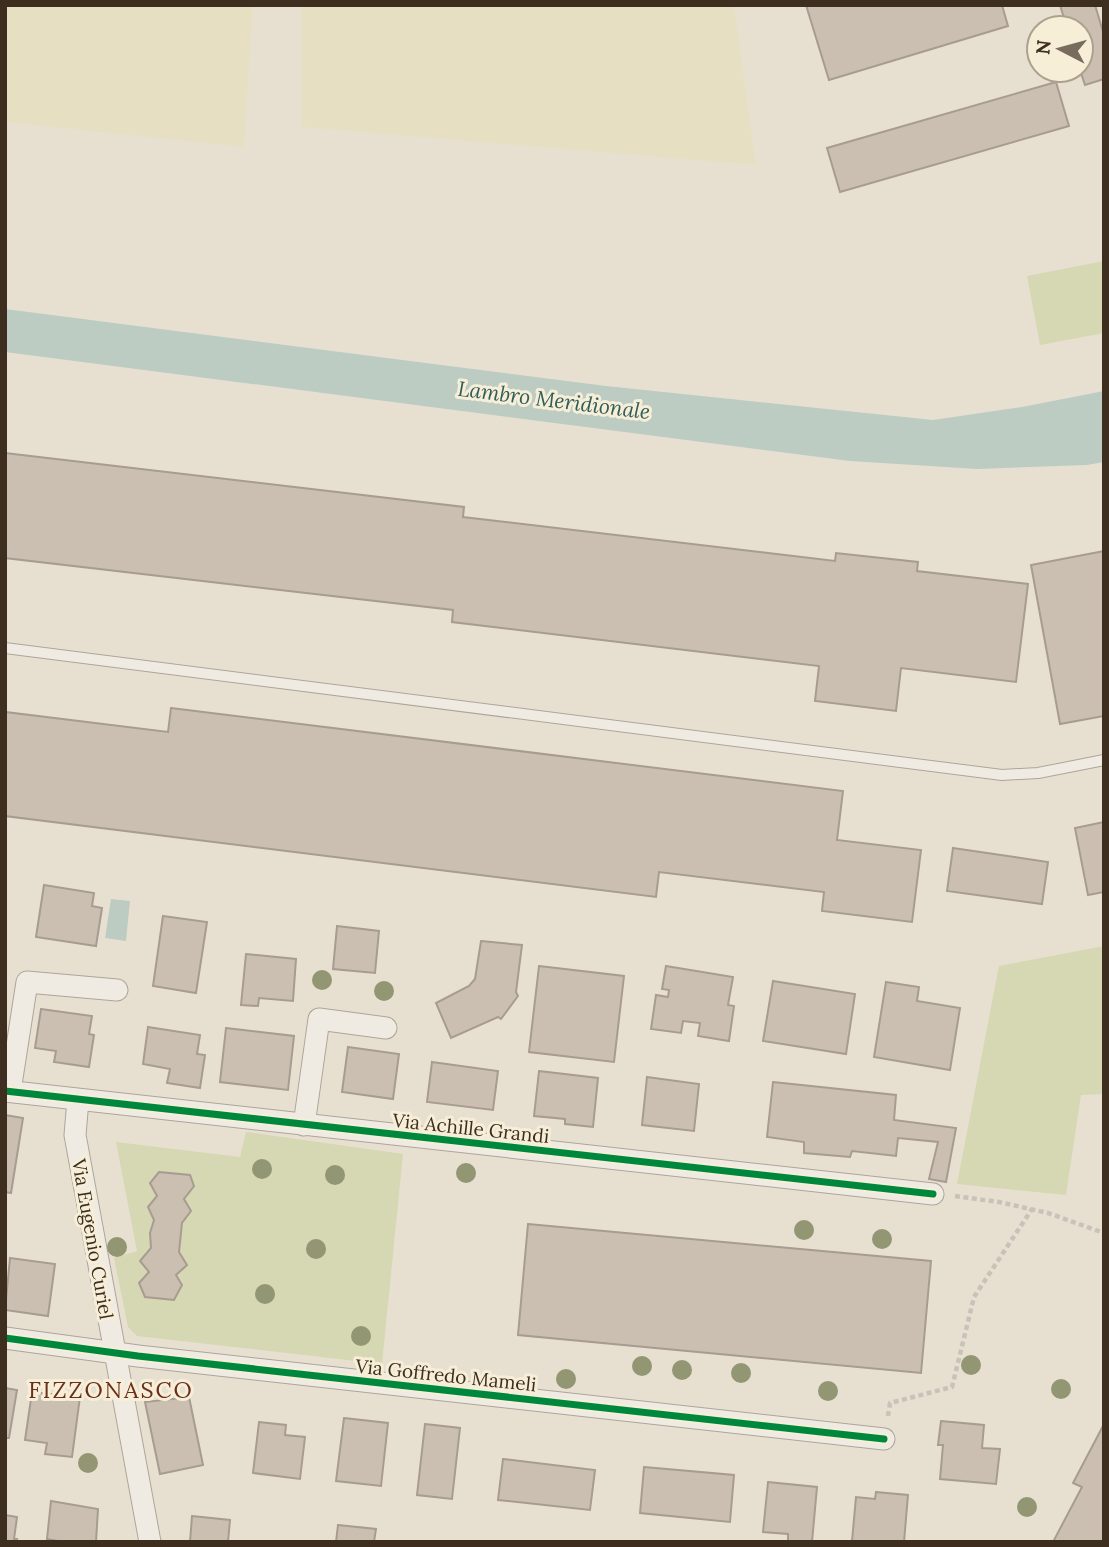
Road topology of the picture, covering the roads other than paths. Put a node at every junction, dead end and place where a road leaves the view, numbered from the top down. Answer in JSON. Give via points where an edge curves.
{"nodes":[{"id":1,"x":5,"y":648,"type":"edge"},
{"id":2,"x":1104,"y":760,"type":"edge"},
{"id":3,"x":117,"y":990,"type":"dead end"},
{"id":4,"x":386,"y":1028,"type":"dead end"},
{"id":5,"x":8,"y":1091,"type":"edge"},
{"id":6,"x":78,"y":1100,"type":"junction"},
{"id":7,"x":304,"y":1125,"type":"junction"},
{"id":8,"x":933,"y":1194,"type":"road end"},
{"id":9,"x":5,"y":1338,"type":"edge"},
{"id":10,"x":114,"y":1353,"type":"junction"},
{"id":11,"x":884,"y":1439,"type":"road end"},
{"id":12,"x":150,"y":1542,"type":"edge"}],
"edges":[{"from":1,"to":2,"type":"lane","via":[[1002,775]]},
{"from":3,"to":5,"type":"street","via":[[27,982]]},
{"from":4,"to":7,"type":"street","via":[[319,1019]]},
{"from":5,"to":6,"type":"street","name":"Via Achille Grandi"},
{"from":6,"to":7,"type":"street","name":"Via Achille Grandi"},
{"from":6,"to":10,"type":"street","name":"Via Eugenio Curiel","via":[[75,1135]]},
{"from":7,"to":8,"type":"street","name":"Via Achille Grandi"},
{"from":9,"to":10,"type":"street","name":"Via Goffredo Mameli"},
{"from":10,"to":11,"type":"street","name":"Via Goffredo Mameli"},
{"from":10,"to":12,"type":"street","name":"Via Eugenio Curiel"}]}
